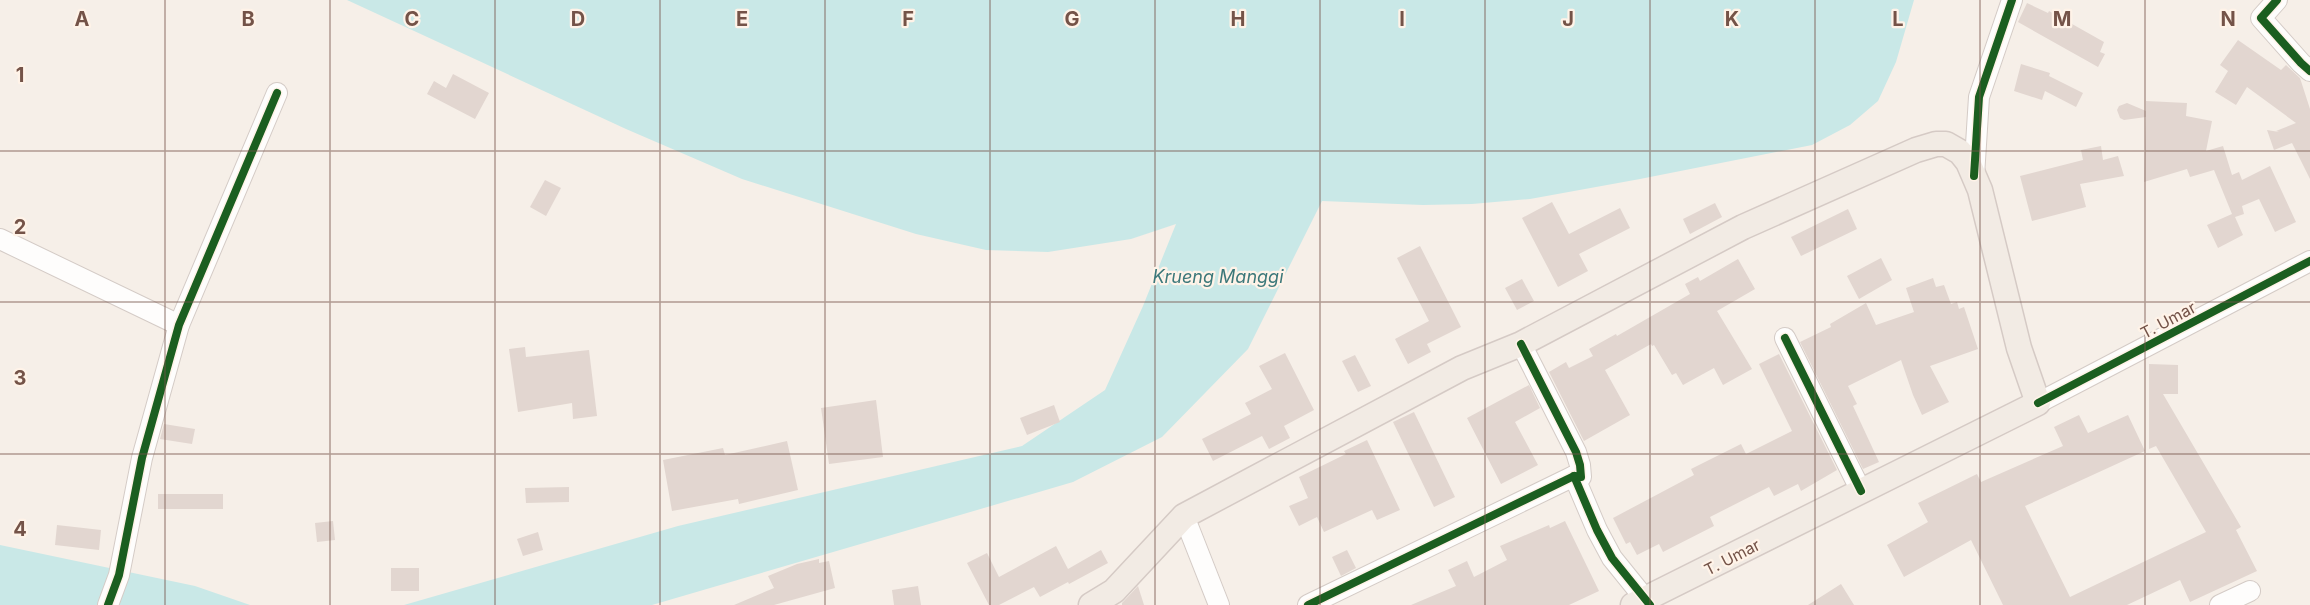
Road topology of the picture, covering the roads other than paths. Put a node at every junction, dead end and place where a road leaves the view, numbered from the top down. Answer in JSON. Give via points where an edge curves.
{"nodes":[{"id":1,"x":2012,"y":0,"type":"edge"},
{"id":2,"x":2277,"y":0,"type":"edge"},
{"id":3,"x":2310,"y":71,"type":"edge"},
{"id":4,"x":277,"y":93,"type":"dead end"},
{"id":5,"x":1974,"y":176,"type":"junction"},
{"id":6,"x":0,"y":239,"type":"edge"},
{"id":7,"x":2310,"y":261,"type":"edge"},
{"id":8,"x":179,"y":325,"type":"junction"},
{"id":9,"x":1785,"y":338,"type":"dead end"},
{"id":10,"x":1521,"y":344,"type":"junction"},
{"id":11,"x":2038,"y":403,"type":"junction"},
{"id":12,"x":1574,"y":476,"type":"junction"},
{"id":13,"x":1861,"y":491,"type":"junction"},
{"id":14,"x":1184,"y":516,"type":"junction"},
{"id":15,"x":2250,"y":591,"type":"dead end"},
{"id":16,"x":1643,"y":603,"type":"edge"},
{"id":17,"x":108,"y":605,"type":"edge"},
{"id":18,"x":1090,"y":605,"type":"edge"},
{"id":19,"x":1219,"y":605,"type":"edge"},
{"id":20,"x":1308,"y":605,"type":"edge"},
{"id":21,"x":2220,"y":605,"type":"edge"}],
"edges":[{"from":1,"to":5,"type":"street","via":[[1979,97]]},
{"from":2,"to":3,"type":"street","via":[[2261,18]]},
{"from":4,"to":8,"type":"street"},
{"from":5,"to":10,"type":"main road","via":[[1968,162],[1954,147],[1936,144],[1916,150],[1743,227]]},
{"from":5,"to":11,"type":"main road","via":[[2019,348]]},
{"from":6,"to":8,"type":"street"},
{"from":7,"to":11,"type":"street","name":"T. Umar"},
{"from":8,"to":17,"type":"street","via":[[142,458],[119,574]]},
{"from":9,"to":13,"type":"street"},
{"from":10,"to":12,"type":"street","via":[[1576,452],[1581,477]]},
{"from":10,"to":14,"type":"main road","via":[[1462,368]]},
{"from":11,"to":13,"type":"main road","name":"T. Umar"},
{"from":12,"to":16,"type":"street","via":[[1612,558]]},
{"from":12,"to":20,"type":"street"},
{"from":13,"to":16,"type":"main road","name":"T. Umar"},
{"from":14,"to":18,"type":"main road","via":[[1114,591]]},
{"from":14,"to":19,"type":"street"},
{"from":15,"to":21,"type":"street"}]}
